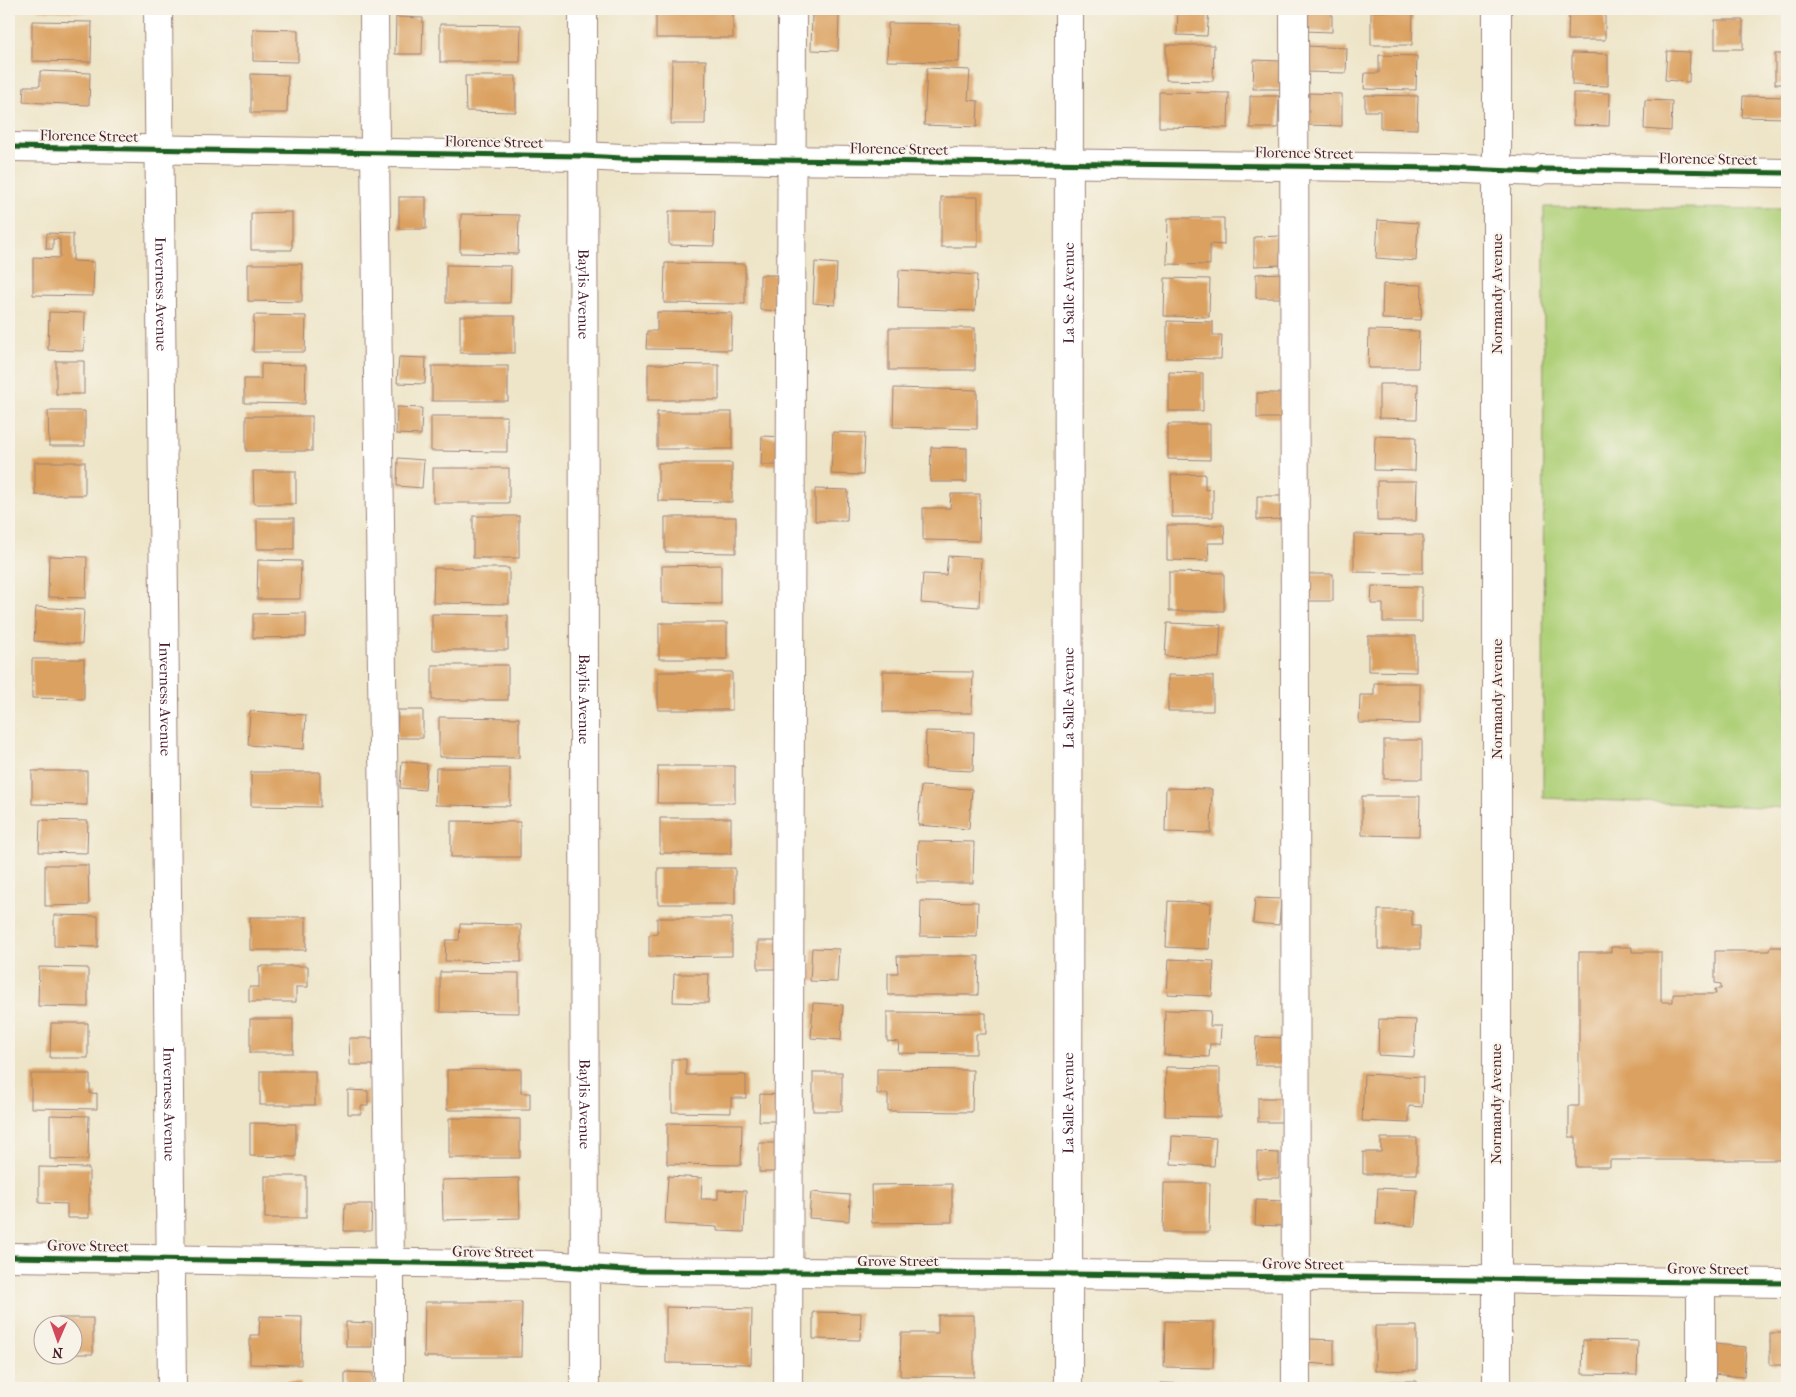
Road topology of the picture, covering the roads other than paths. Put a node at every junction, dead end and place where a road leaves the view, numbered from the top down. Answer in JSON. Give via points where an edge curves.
{"nodes":[{"id":1,"x":158,"y":9,"type":"edge"},
{"id":2,"x":374,"y":9,"type":"edge"},
{"id":3,"x":583,"y":9,"type":"edge"},
{"id":4,"x":792,"y":9,"type":"edge"},
{"id":5,"x":1069,"y":9,"type":"edge"},
{"id":6,"x":1294,"y":9,"type":"edge"},
{"id":7,"x":1497,"y":9,"type":"edge"},
{"id":8,"x":9,"y":147,"type":"edge"},
{"id":9,"x":159,"y":149,"type":"junction"},
{"id":10,"x":375,"y":152,"type":"junction"},
{"id":11,"x":583,"y":156,"type":"junction"},
{"id":12,"x":791,"y":160,"type":"junction"},
{"id":13,"x":1069,"y":163,"type":"junction"},
{"id":14,"x":1293,"y":166,"type":"junction"},
{"id":15,"x":1498,"y":170,"type":"junction"},
{"id":16,"x":1787,"y":173,"type":"edge"},
{"id":17,"x":9,"y":1257,"type":"edge"},
{"id":18,"x":172,"y":1261,"type":"junction"},
{"id":19,"x":390,"y":1263,"type":"junction"},
{"id":20,"x":585,"y":1267,"type":"junction"},
{"id":21,"x":787,"y":1272,"type":"junction"},
{"id":22,"x":1068,"y":1274,"type":"junction"},
{"id":23,"x":1295,"y":1276,"type":"junction"},
{"id":24,"x":1496,"y":1279,"type":"junction"},
{"id":25,"x":1701,"y":1281,"type":"junction"},
{"id":26,"x":1787,"y":1282,"type":"edge"},
{"id":27,"x":172,"y":1388,"type":"edge"},
{"id":28,"x":390,"y":1388,"type":"edge"},
{"id":29,"x":585,"y":1388,"type":"edge"},
{"id":30,"x":788,"y":1388,"type":"edge"},
{"id":31,"x":1068,"y":1388,"type":"edge"},
{"id":32,"x":1296,"y":1388,"type":"edge"},
{"id":33,"x":1497,"y":1388,"type":"edge"},
{"id":34,"x":1701,"y":1388,"type":"edge"}],
"edges":[{"from":1,"to":9,"type":"street","name":"Inverness Avenue"},
{"from":2,"to":10,"type":"street"},
{"from":3,"to":11,"type":"street","name":"Baylis Avenue"},
{"from":4,"to":12,"type":"street"},
{"from":5,"to":13,"type":"street","name":"La Salle Avenue"},
{"from":6,"to":14,"type":"street"},
{"from":7,"to":15,"type":"street","name":"Normandy Avenue"},
{"from":8,"to":9,"type":"street","name":"Florence Street"},
{"from":9,"to":10,"type":"street","name":"Florence Street"},
{"from":9,"to":18,"type":"street","name":"Inverness Avenue"},
{"from":10,"to":11,"type":"street","name":"Florence Street"},
{"from":10,"to":19,"type":"street"},
{"from":11,"to":12,"type":"street","name":"Florence Street"},
{"from":11,"to":20,"type":"street","name":"Baylis Avenue"},
{"from":12,"to":13,"type":"street","name":"Florence Street"},
{"from":12,"to":21,"type":"street"},
{"from":13,"to":14,"type":"street","name":"Florence Street"},
{"from":13,"to":22,"type":"street","name":"La Salle Avenue"},
{"from":14,"to":15,"type":"street","name":"Florence Street"},
{"from":14,"to":23,"type":"street"},
{"from":15,"to":16,"type":"street","name":"Florence Street"},
{"from":15,"to":24,"type":"street","name":"Normandy Avenue"},
{"from":17,"to":18,"type":"street","name":"Grove Street"},
{"from":18,"to":19,"type":"street","name":"Grove Street"},
{"from":18,"to":27,"type":"street","name":"Inverness Avenue"},
{"from":19,"to":20,"type":"street","name":"Grove Street"},
{"from":19,"to":28,"type":"street"},
{"from":20,"to":21,"type":"street","name":"Grove Street","via":[[642,1272]]},
{"from":20,"to":29,"type":"street","name":"Baylis Avenue"},
{"from":21,"to":22,"type":"street","name":"Grove Street"},
{"from":21,"to":30,"type":"street"},
{"from":22,"to":23,"type":"street","name":"Grove Street"},
{"from":22,"to":31,"type":"street","name":"La Salle Avenue"},
{"from":23,"to":24,"type":"street","name":"Grove Street"},
{"from":23,"to":32,"type":"street"},
{"from":24,"to":25,"type":"street","name":"Grove Street"},
{"from":24,"to":33,"type":"street","name":"Normandy Avenue"},
{"from":25,"to":26,"type":"street","name":"Grove Street"},
{"from":25,"to":34,"type":"street"}]}
